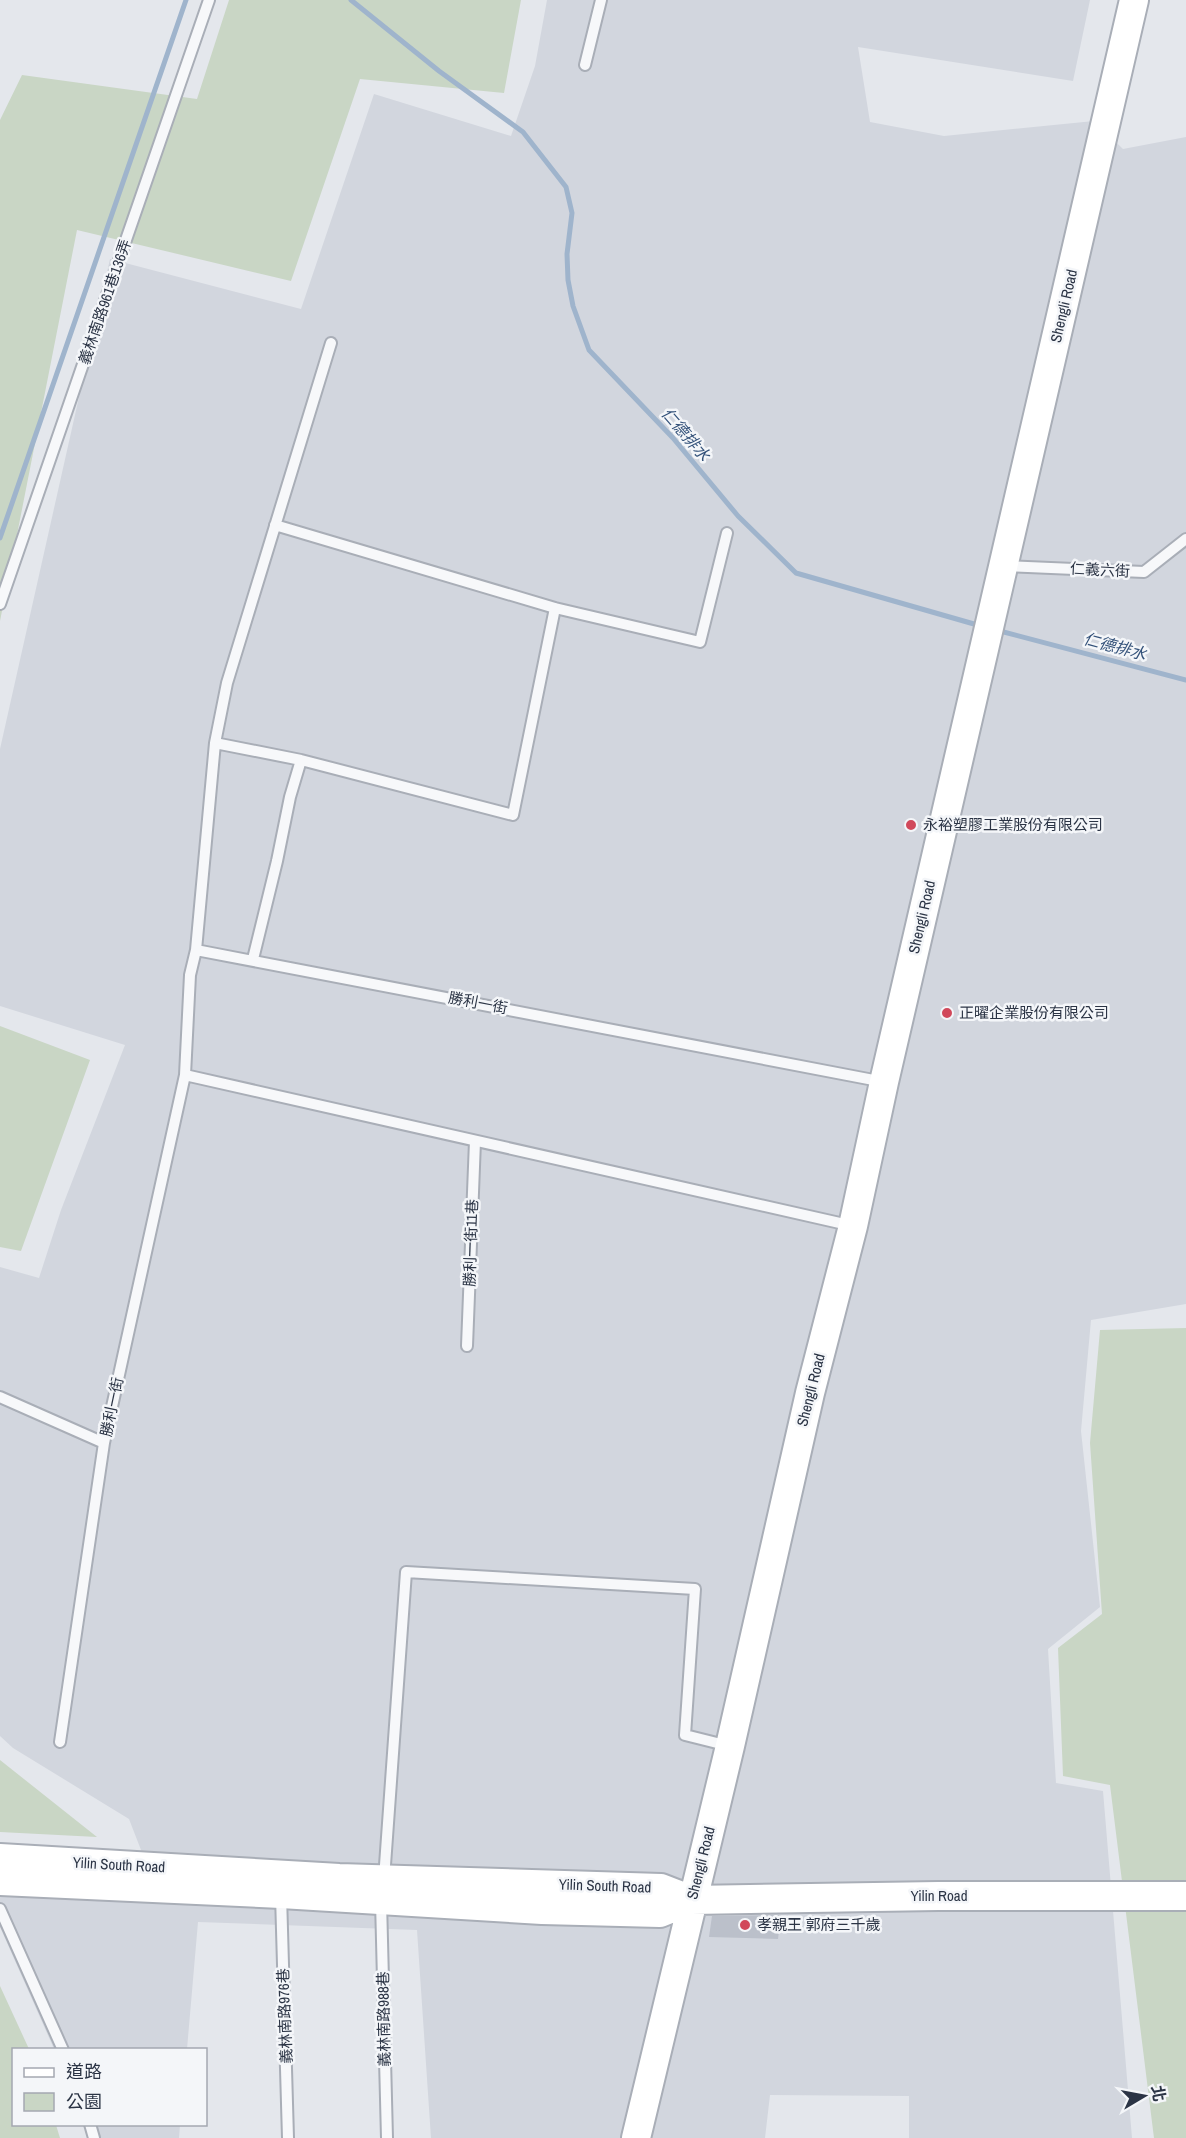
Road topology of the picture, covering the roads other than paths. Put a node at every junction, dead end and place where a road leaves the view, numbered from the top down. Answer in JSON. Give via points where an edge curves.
{"nodes":[{"id":1,"x":209,"y":0,"type":"edge"},
{"id":2,"x":601,"y":0,"type":"edge"},
{"id":3,"x":1134,"y":0,"type":"edge"},
{"id":4,"x":585,"y":65,"type":"dead end"},
{"id":5,"x":331,"y":343,"type":"dead end"},
{"id":6,"x":275,"y":525,"type":"junction"},
{"id":7,"x":727,"y":533,"type":"dead end"},
{"id":8,"x":1186,"y":539,"type":"edge"},
{"id":9,"x":1002,"y":566,"type":"junction"},
{"id":10,"x":0,"y":604,"type":"edge"},
{"id":11,"x":555,"y":608,"type":"junction"},
{"id":12,"x":215,"y":743,"type":"junction"},
{"id":13,"x":301,"y":760,"type":"junction"},
{"id":14,"x":196,"y":950,"type":"junction"},
{"id":15,"x":253,"y":959,"type":"junction"},
{"id":16,"x":185,"y":1075,"type":"junction"},
{"id":17,"x":884,"y":1082,"type":"junction"},
{"id":18,"x":475,"y":1141,"type":"junction"},
{"id":19,"x":853,"y":1226,"type":"junction"},
{"id":20,"x":467,"y":1346,"type":"dead end"},
{"id":21,"x":0,"y":1397,"type":"edge"},
{"id":22,"x":104,"y":1443,"type":"junction"},
{"id":23,"x":60,"y":1742,"type":"dead end"},
{"id":24,"x":730,"y":1746,"type":"junction"},
{"id":25,"x":0,"y":1858,"type":"edge"},
{"id":26,"x":0,"y":1881,"type":"edge"},
{"id":27,"x":383,"y":1890,"type":"junction"},
{"id":28,"x":281,"y":1894,"type":"junction"},
{"id":29,"x":1186,"y":1896,"type":"edge"},
{"id":30,"x":692,"y":1900,"type":"junction"},
{"id":31,"x":0,"y":1909,"type":"edge"},
{"id":32,"x":63,"y":2048,"type":"edge"},
{"id":33,"x":288,"y":2138,"type":"edge"},
{"id":34,"x":387,"y":2138,"type":"edge"},
{"id":35,"x":636,"y":2138,"type":"edge"}],
"edges":[{"from":1,"to":10,"type":"lane","name":"義林南路961巷136弄"},
{"from":2,"to":4,"type":"lane"},
{"from":3,"to":9,"type":"street","name":"Shengli Road"},
{"from":5,"to":6,"type":"lane"},
{"from":6,"to":11,"type":"lane"},
{"from":6,"to":12,"type":"lane","via":[[227,683]]},
{"from":7,"to":11,"type":"lane","via":[[700,642]]},
{"from":8,"to":9,"type":"lane","name":"仁義六街","via":[[1144,572]]},
{"from":9,"to":17,"type":"street","name":"Shengli Road"},
{"from":11,"to":13,"type":"lane","via":[[513,815]]},
{"from":12,"to":13,"type":"lane"},
{"from":12,"to":14,"type":"lane"},
{"from":13,"to":15,"type":"lane"},
{"from":14,"to":15,"type":"lane","name":"勝利一街"},
{"from":14,"to":16,"type":"lane","name":"勝利一街","via":[[190,975]]},
{"from":15,"to":17,"type":"lane","name":"勝利一街"},
{"from":16,"to":18,"type":"lane"},
{"from":16,"to":22,"type":"lane","name":"勝利一街"},
{"from":17,"to":19,"type":"street","name":"Shengli Road"},
{"from":18,"to":19,"type":"lane"},
{"from":18,"to":20,"type":"lane","name":"勝利一街11巷"},
{"from":19,"to":24,"type":"street","name":"Shengli Road","via":[[810,1393]]},
{"from":21,"to":22,"type":"lane"},
{"from":22,"to":23,"type":"lane","name":"勝利一街"},
{"from":24,"to":27,"type":"lane","name":"義林南路988巷","via":[[685,1735],[695,1588],[406,1572]]},
{"from":24,"to":30,"type":"street","name":"Shengli Road"},
{"from":25,"to":27,"type":"street","name":"Yilin South Road"},
{"from":26,"to":28,"type":"street","name":"Yilin South Road"},
{"from":27,"to":28,"type":"street","name":"Yilin South Road"},
{"from":27,"to":30,"type":"street","name":"Yilin South Road","via":[[542,1910],[660,1913]]},
{"from":27,"to":34,"type":"lane","name":"義林南路988巷"},
{"from":28,"to":33,"type":"lane","name":"義林南路976巷"},
{"from":29,"to":30,"type":"street","name":"Yilin Road"},
{"from":30,"to":35,"type":"street","name":"Shengli Road"},
{"from":31,"to":32,"type":"lane"}]}
